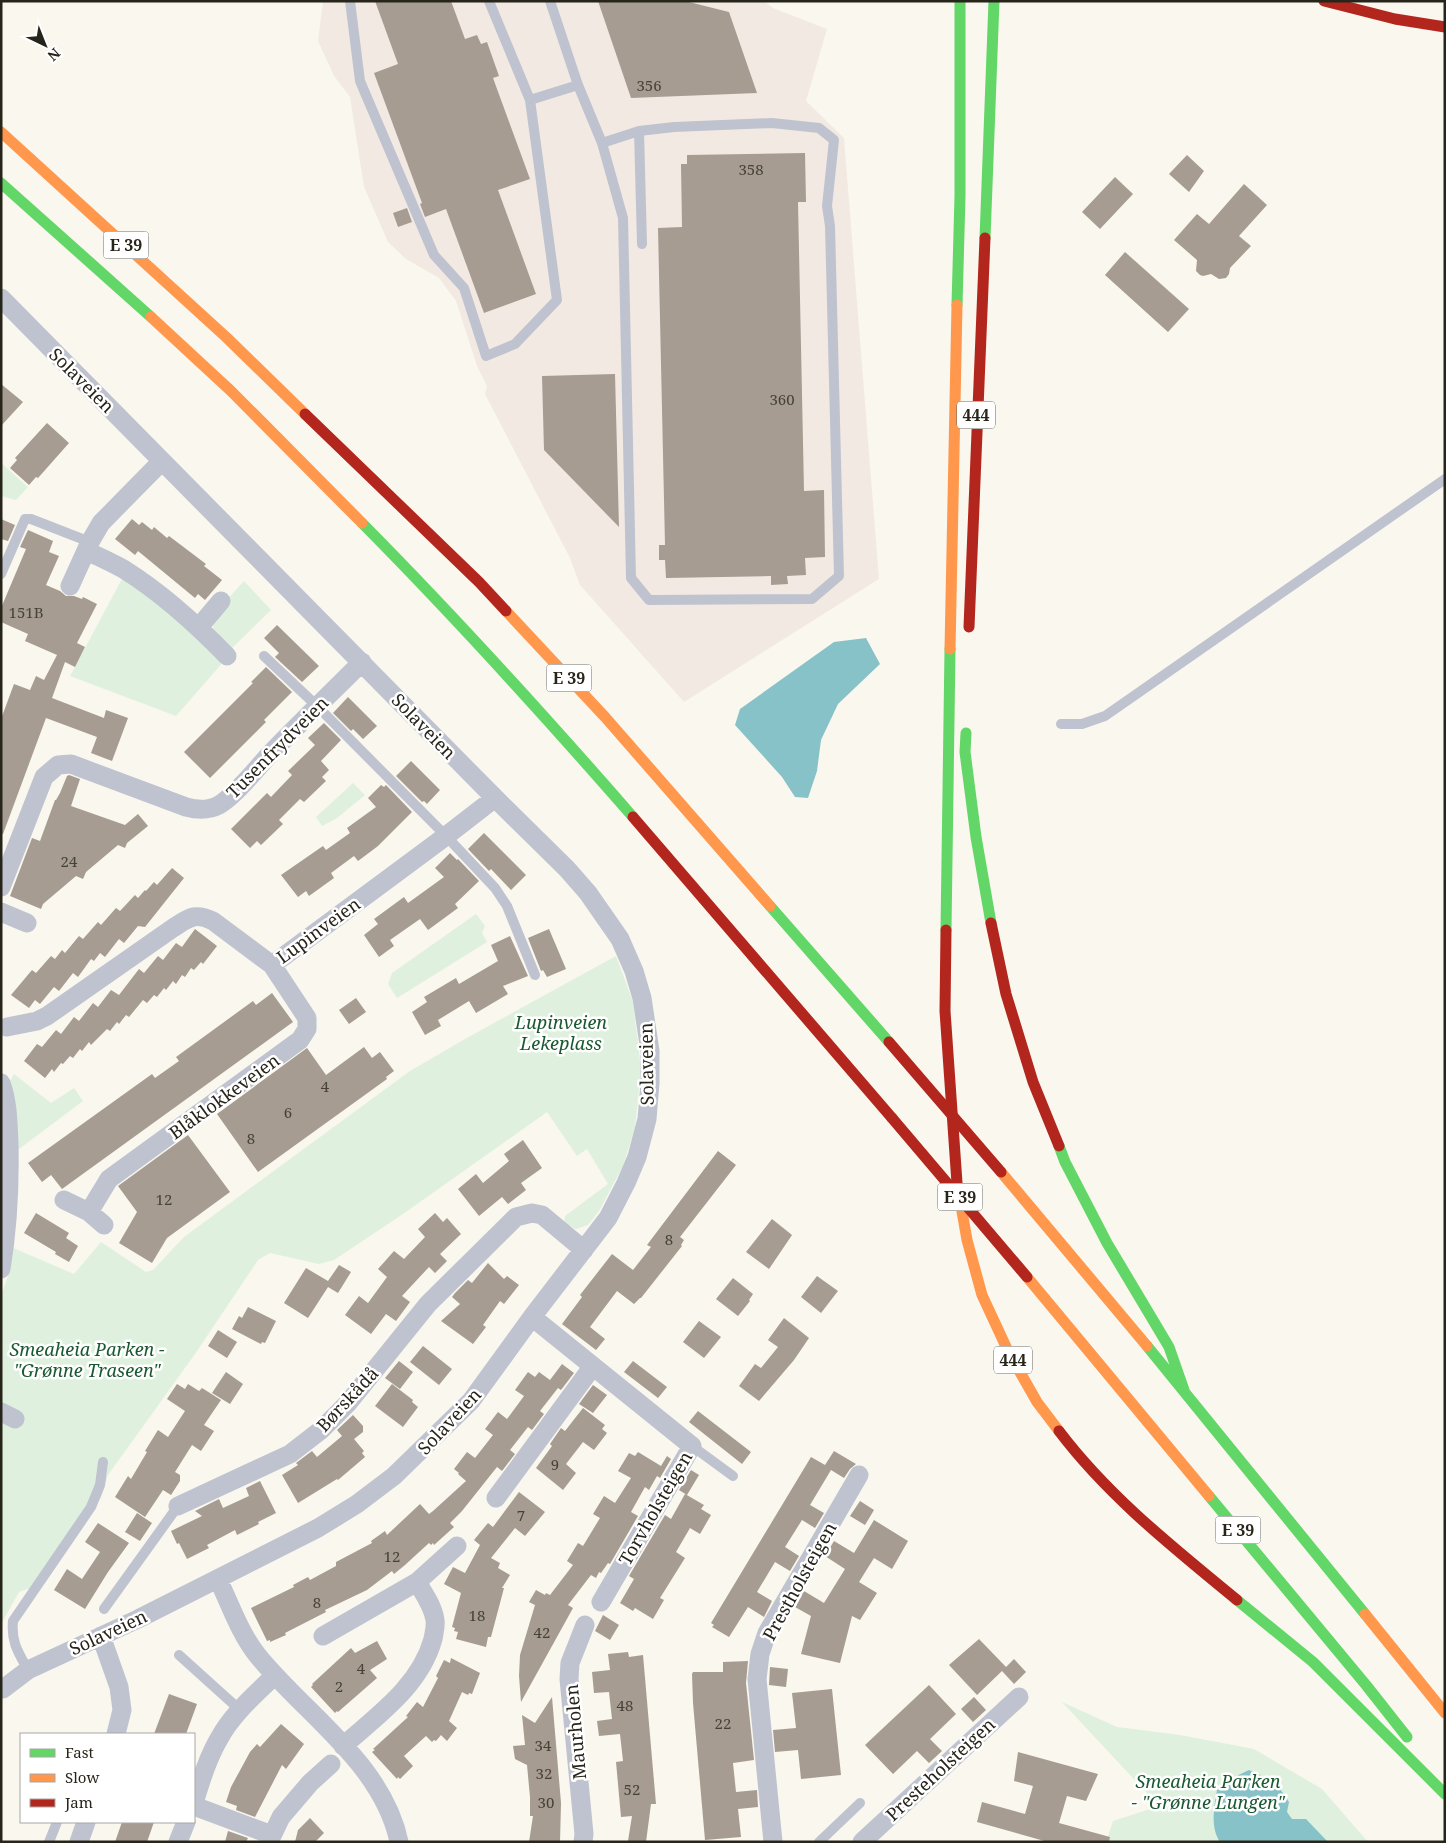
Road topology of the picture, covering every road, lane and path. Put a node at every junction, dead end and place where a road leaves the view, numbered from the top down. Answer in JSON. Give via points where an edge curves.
{"nodes":[{"id":1,"x":350,"y":1,"type":"edge"},
{"id":2,"x":489,"y":1,"type":"edge"},
{"id":3,"x":550,"y":1,"type":"edge"},
{"id":4,"x":960,"y":1,"type":"edge"},
{"id":5,"x":994,"y":1,"type":"edge"},
{"id":6,"x":1324,"y":1,"type":"edge"},
{"id":7,"x":1445,"y":27,"type":"edge"},
{"id":8,"x":578,"y":85,"type":"junction"},
{"id":9,"x":530,"y":100,"type":"junction"},
{"id":10,"x":639,"y":131,"type":"junction"},
{"id":11,"x":1,"y":132,"type":"edge"},
{"id":12,"x":21,"y":137,"type":"dead end"},
{"id":13,"x":602,"y":143,"type":"junction"},
{"id":14,"x":26,"y":153,"type":"junction"},
{"id":15,"x":1,"y":183,"type":"edge"},
{"id":16,"x":642,"y":244,"type":"dead end"},
{"id":17,"x":81,"y":268,"type":"dead end"},
{"id":18,"x":106,"y":276,"type":"junction"},
{"id":19,"x":4,"y":305,"type":"edge"},
{"id":20,"x":162,"y":461,"type":"junction"},
{"id":21,"x":1445,"y":479,"type":"edge"},
{"id":22,"x":89,"y":546,"type":"junction"},
{"id":23,"x":1,"y":574,"type":"edge"},
{"id":24,"x":70,"y":586,"type":"dead end"},
{"id":25,"x":221,"y":601,"type":"dead end"},
{"id":26,"x":199,"y":627,"type":"junction"},
{"id":27,"x":968,"y":642,"type":"dead end"},
{"id":28,"x":227,"y":656,"type":"dead end"},
{"id":29,"x":264,"y":656,"type":"dead end"},
{"id":30,"x":362,"y":662,"type":"junction"},
{"id":31,"x":317,"y":706,"type":"junction"},
{"id":32,"x":966,"y":722,"type":"dead end"},
{"id":33,"x":1061,"y":724,"type":"dead end"},
{"id":34,"x":495,"y":798,"type":"junction"},
{"id":35,"x":446,"y":836,"type":"junction"},
{"id":36,"x":1,"y":887,"type":"edge"},
{"id":37,"x":1,"y":912,"type":"edge"},
{"id":38,"x":27,"y":923,"type":"dead end"},
{"id":39,"x":272,"y":965,"type":"junction"},
{"id":40,"x":534,"y":975,"type":"dead end"},
{"id":41,"x":7,"y":1027,"type":"dead end"},
{"id":42,"x":1,"y":1083,"type":"edge"},
{"id":43,"x":64,"y":1200,"type":"dead end"},
{"id":44,"x":89,"y":1212,"type":"junction"},
{"id":45,"x":104,"y":1225,"type":"dead end"},
{"id":46,"x":584,"y":1250,"type":"junction"},
{"id":47,"x":1,"y":1269,"type":"edge"},
{"id":48,"x":532,"y":1317,"type":"junction"},
{"id":49,"x":593,"y":1366,"type":"junction"},
{"id":50,"x":1184,"y":1390,"type":"junction"},
{"id":51,"x":692,"y":1446,"type":"junction"},
{"id":52,"x":103,"y":1462,"type":"dead end"},
{"id":53,"x":859,"y":1475,"type":"dead end"},
{"id":54,"x":734,"y":1476,"type":"dead end"},
{"id":55,"x":496,"y":1498,"type":"dead end"},
{"id":56,"x":178,"y":1506,"type":"joint"},
{"id":57,"x":457,"y":1546,"type":"dead end"},
{"id":58,"x":218,"y":1578,"type":"junction"},
{"id":59,"x":417,"y":1582,"type":"junction"},
{"id":60,"x":601,"y":1602,"type":"dead end"},
{"id":61,"x":104,"y":1609,"type":"dead end"},
{"id":62,"x":585,"y":1625,"type":"dead end"},
{"id":63,"x":101,"y":1636,"type":"junction"},
{"id":64,"x":323,"y":1636,"type":"dead end"},
{"id":65,"x":180,"y":1655,"type":"dead end"},
{"id":66,"x":28,"y":1670,"type":"junction"},
{"id":67,"x":275,"y":1676,"type":"junction"},
{"id":68,"x":3,"y":1689,"type":"dead end"},
{"id":69,"x":1019,"y":1697,"type":"dead end"},
{"id":70,"x":240,"y":1710,"type":"junction"},
{"id":71,"x":1445,"y":1713,"type":"edge"},
{"id":72,"x":116,"y":1733,"type":"edge"},
{"id":73,"x":343,"y":1746,"type":"junction"},
{"id":74,"x":331,"y":1764,"type":"dead end"},
{"id":75,"x":1445,"y":1785,"type":"edge"},
{"id":76,"x":1445,"y":1794,"type":"edge"},
{"id":77,"x":195,"y":1801,"type":"edge"},
{"id":78,"x":860,"y":1803,"type":"dead end"},
{"id":79,"x":195,"y":1804,"type":"edge"},
{"id":80,"x":57,"y":1823,"type":"edge"},
{"id":81,"x":86,"y":1823,"type":"edge"},
{"id":82,"x":186,"y":1823,"type":"edge"},
{"id":83,"x":271,"y":1838,"type":"edge"},
{"id":84,"x":49,"y":1842,"type":"edge"},
{"id":85,"x":79,"y":1842,"type":"edge"},
{"id":86,"x":178,"y":1842,"type":"edge"},
{"id":87,"x":399,"y":1842,"type":"edge"},
{"id":88,"x":583,"y":1842,"type":"edge"},
{"id":89,"x":773,"y":1842,"type":"edge"},
{"id":90,"x":819,"y":1842,"type":"edge"},
{"id":91,"x":862,"y":1842,"type":"edge"}],
"edges":[{"from":1,"to":9,"type":"lane","via":[[360,81],[434,255],[464,288],[486,356],[515,344],[557,300]]},
{"from":2,"to":9,"type":"lane"},
{"from":3,"to":8,"type":"lane"},
{"from":4,"to":76,"type":"main road","number":"444","via":[[960,196],[945,1011],[956,1183],[967,1240],[982,1295],[1008,1351],[1037,1402],[1078,1456],[1170,1545],[1313,1662]]},
{"from":5,"to":27,"type":"main road","number":"444"},
{"from":6,"to":7,"type":"main road","via":[[1395,19]]},
{"from":8,"to":9,"type":"lane"},
{"from":8,"to":13,"type":"lane"},
{"from":10,"to":13,"type":"lane"},
{"from":10,"to":13,"type":"lane","via":[[772,123],[819,128],[834,140],[827,206],[840,576],[812,598],[649,600],[631,578],[623,218]]},
{"from":10,"to":16,"type":"lane"},
{"from":11,"to":14,"type":"main road","number":"E 39"},
{"from":12,"to":14,"type":"main road"},
{"from":14,"to":50,"type":"main road","number":"E 39","bridge":true,"via":[[226,337],[479,582],[605,717],[1001,1172]]},
{"from":15,"to":18,"type":"main road","number":"E 39"},
{"from":17,"to":18,"type":"main road","number":"E 39"},
{"from":18,"to":75,"type":"main road","number":"E 39","bridge":true,"via":[[231,391],[443,605],[579,755],[1027,1277],[1366,1685]]},
{"from":19,"to":20,"type":"street","name":"Solaveien"},
{"from":20,"to":22,"type":"street","via":[[102,523]]},
{"from":20,"to":30,"type":"street","name":"Solaveien"},
{"from":21,"to":33,"type":"lane","via":[[1105,716],[1089,723]]},
{"from":22,"to":23,"type":"lane","via":[[29,518]]},
{"from":22,"to":24,"type":"street"},
{"from":22,"to":26,"type":"street"},
{"from":25,"to":26,"type":"street"},
{"from":26,"to":28,"type":"street"},
{"from":29,"to":31,"type":"lane"},
{"from":30,"to":31,"type":"street","name":"Tusenfrydveien"},
{"from":30,"to":34,"type":"street","name":"Solaveien"},
{"from":31,"to":35,"type":"lane"},
{"from":31,"to":36,"type":"street","name":"Tusenfrydveien","via":[[238,788],[212,809],[196,810],[70,764],[58,765],[44,777]]},
{"from":32,"to":50,"type":"main road","via":[[965,752],[987,906],[1006,994],[1033,1082],[1065,1162],[1106,1244],[1169,1347]]},
{"from":34,"to":35,"type":"street","name":"Lupinveien"},
{"from":34,"to":46,"type":"street","name":"Solaveien","via":[[567,869],[620,939],[634,971],[646,1022],[650,1083],[647,1119],[637,1157],[608,1218]]},
{"from":35,"to":39,"type":"street","name":"Lupinveien"},
{"from":35,"to":40,"type":"lane","via":[[495,888],[507,906]]},
{"from":37,"to":38,"type":"street"},
{"from":39,"to":41,"type":"street","name":"Lupinveien","via":[[213,921],[202,916],[191,917],[47,1016]]},
{"from":39,"to":44,"type":"street","name":"Blåklokkeveien","via":[[307,1018],[307,1029],[300,1040],[109,1179]]},
{"from":42,"to":47,"type":"street","via":[[8,1117],[10,1177]]},
{"from":43,"to":44,"type":"street"},
{"from":44,"to":45,"type":"street"},
{"from":46,"to":48,"type":"street","name":"Solaveien"},
{"from":46,"to":56,"type":"street","name":"Børskådå","via":[[542,1215],[532,1213],[516,1217],[428,1304],[348,1403],[321,1430],[290,1454]]},
{"from":48,"to":49,"type":"street","name":"Torvholsteigen"},
{"from":48,"to":58,"type":"street","name":"Solaveien","via":[[471,1401],[394,1476],[318,1528]]},
{"from":49,"to":51,"type":"street","name":"Torvholsteigen"},
{"from":49,"to":55,"type":"street"},
{"from":50,"to":71,"type":"main road","number":"E 39"},
{"from":51,"to":54,"type":"lane"},
{"from":51,"to":60,"type":"street","name":"Torvholsteigen"},
{"from":52,"to":66,"type":"lane","via":[[100,1485],[91,1507],[13,1620],[16,1649]]},
{"from":53,"to":89,"type":"street","name":"Prestholsteigen","via":[[767,1634],[760,1654],[757,1679]]},
{"from":56,"to":61,"type":"lane","name":"Børskådå"},
{"from":57,"to":59,"type":"street"},
{"from":58,"to":63,"type":"street","name":"Solaveien"},
{"from":58,"to":67,"type":"street","via":[[250,1646]]},
{"from":59,"to":64,"type":"street"},
{"from":59,"to":73,"type":"street","via":[[435,1621],[426,1658],[415,1678]]},
{"from":62,"to":88,"type":"street","name":"Maurholen","via":[[570,1664]]},
{"from":63,"to":66,"type":"street","name":"Solaveien"},
{"from":63,"to":72,"type":"street","via":[[120,1687],[122,1710]]},
{"from":65,"to":70,"type":"lane"},
{"from":66,"to":68,"type":"street","name":"Solaveien"},
{"from":67,"to":70,"type":"street"},
{"from":67,"to":73,"type":"street"},
{"from":69,"to":91,"type":"street","name":"Presteholsteigen"},
{"from":70,"to":77,"type":"street","via":[[220,1736],[206,1765]]},
{"from":73,"to":87,"type":"street","via":[[385,1800]]},
{"from":74,"to":83,"type":"street","via":[[310,1782],[281,1817]]},
{"from":78,"to":90,"type":"lane"},
{"from":79,"to":83,"type":"street"},
{"from":80,"to":84,"type":"lane"},
{"from":81,"to":85,"type":"street"},
{"from":82,"to":86,"type":"street"}]}
